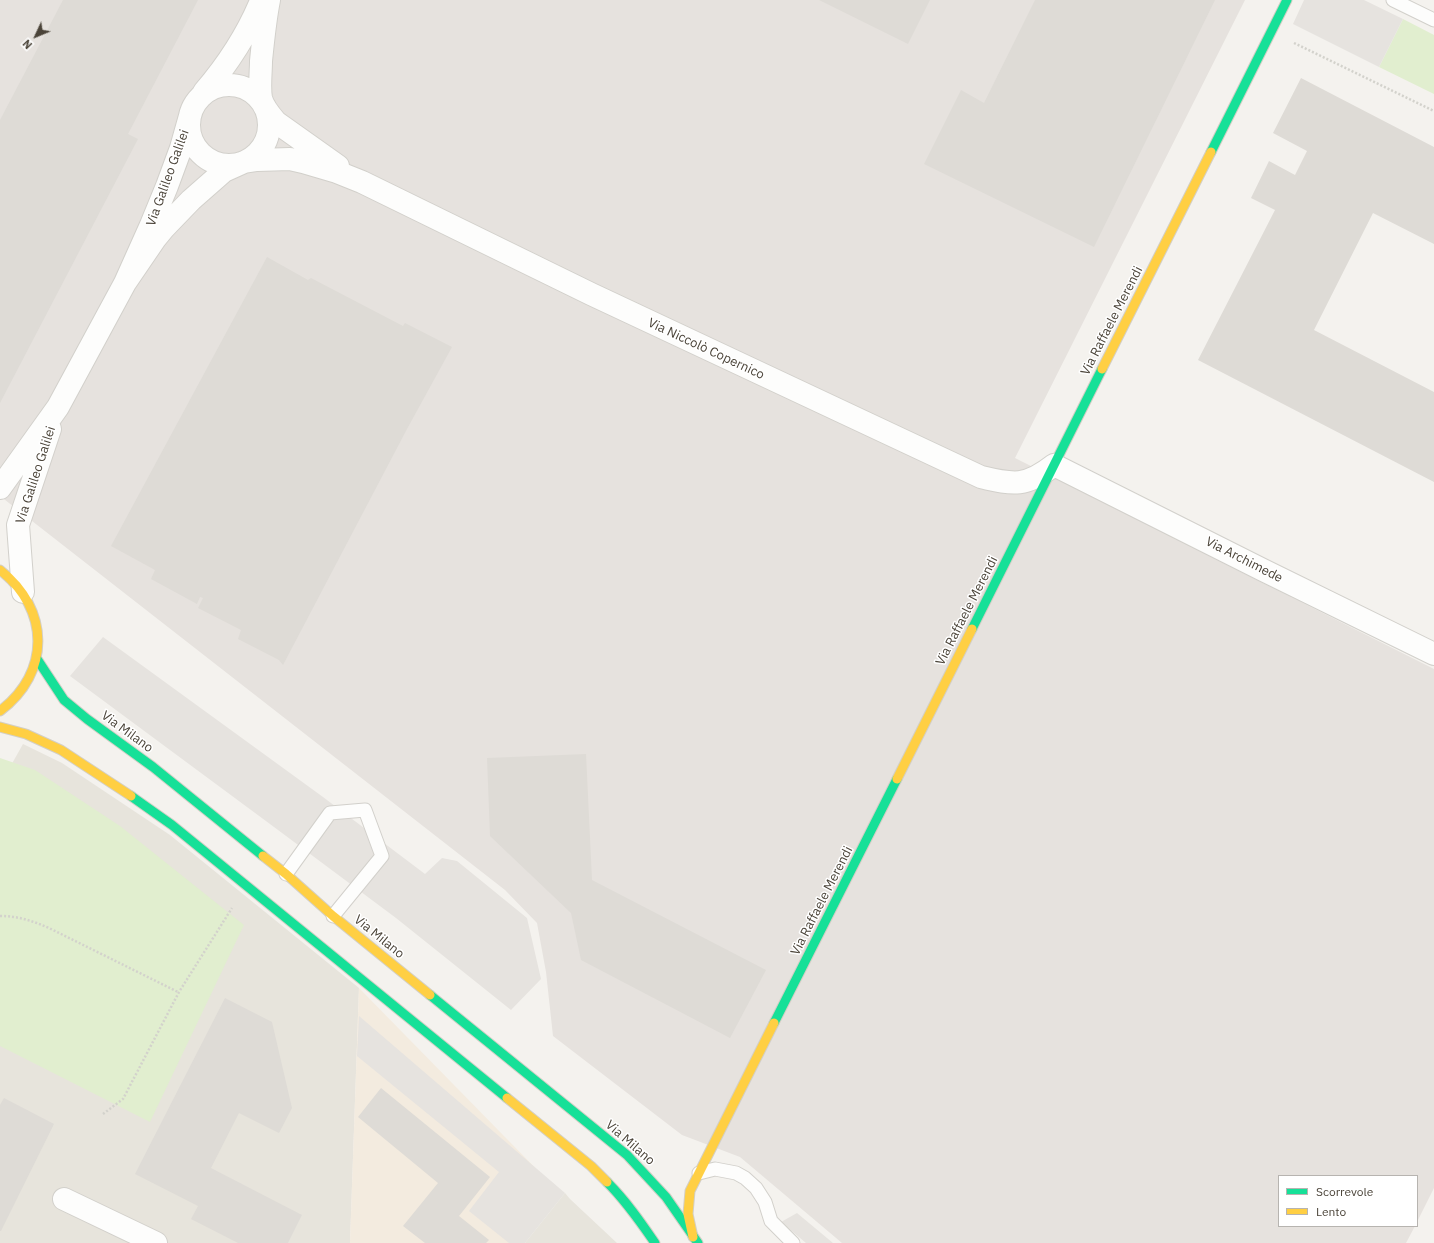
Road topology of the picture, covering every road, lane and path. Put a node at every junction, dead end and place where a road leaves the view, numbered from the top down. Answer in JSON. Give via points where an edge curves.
{"nodes":[{"id":1,"x":261,"y":0,"type":"edge"},
{"id":2,"x":269,"y":0,"type":"edge"},
{"id":3,"x":1287,"y":0,"type":"edge"},
{"id":4,"x":1393,"y":0,"type":"edge"},
{"id":5,"x":1434,"y":20,"type":"edge"},
{"id":6,"x":1271,"y":32,"type":"junction"},
{"id":7,"x":195,"y":107,"type":"junction"},
{"id":8,"x":266,"y":109,"type":"junction"},
{"id":9,"x":1434,"y":111,"type":"edge"},
{"id":10,"x":244,"y":162,"type":"junction"},
{"id":11,"x":362,"y":182,"type":"junction"},
{"id":12,"x":125,"y":283,"type":"junction"},
{"id":13,"x":58,"y":407,"type":"junction"},
{"id":14,"x":1054,"y":465,"type":"junction"},
{"id":15,"x":0,"y":488,"type":"edge"},
{"id":16,"x":0,"y":570,"type":"edge"},
{"id":17,"x":23,"y":592,"type":"junction"},
{"id":18,"x":1434,"y":654,"type":"edge"},
{"id":19,"x":37,"y":659,"type":"junction"},
{"id":20,"x":0,"y":711,"type":"edge"},
{"id":21,"x":0,"y":727,"type":"edge"},
{"id":22,"x":286,"y":874,"type":"junction"},
{"id":23,"x":233,"y":907,"type":"dead end"},
{"id":24,"x":0,"y":916,"type":"edge"},
{"id":25,"x":334,"y":916,"type":"junction"},
{"id":26,"x":179,"y":992,"type":"junction"},
{"id":27,"x":103,"y":1114,"type":"dead end"},
{"id":28,"x":698,"y":1173,"type":"junction"},
{"id":29,"x":64,"y":1199,"type":"dead end"},
{"id":30,"x":695,"y":1240,"type":"edge"},
{"id":31,"x":156,"y":1243,"type":"edge"},
{"id":32,"x":655,"y":1243,"type":"edge"},
{"id":33,"x":793,"y":1243,"type":"edge"}],
"edges":[{"from":1,"to":7,"type":"street","name":"Via Galileo Galilei","via":[[237,49]]},
{"from":2,"to":8,"type":"street","via":[[260,74],[261,98]]},
{"from":3,"to":6,"type":"main road","name":"Via Raffaele Merendi"},
{"from":4,"to":5,"type":"lane"},
{"from":6,"to":9,"type":"path"},
{"from":6,"to":14,"type":"main road","name":"Via Raffaele Merendi"},
{"from":7,"to":8,"type":"street","via":[[206,92],[221,85],[233,85],[251,91]]},
{"from":7,"to":10,"type":"street","via":[[189,126],[198,150],[206,158],[224,165]]},
{"from":7,"to":12,"type":"street","name":"Via Galileo Galilei","via":[[152,225]]},
{"from":8,"to":10,"type":"street","via":[[269,125],[267,138],[258,152]]},
{"from":8,"to":11,"type":"street","name":"Via Niccolò Copernico","via":[[276,122]]},
{"from":10,"to":11,"type":"street","name":"Via Niccolò Copernico","via":[[290,159]]},
{"from":10,"to":12,"type":"street","name":"Via Galileo Galilei","via":[[224,171],[191,200],[155,239]]},
{"from":11,"to":14,"type":"street","name":"Via Niccolò Copernico","via":[[590,294],[981,477],[999,482],[1028,481],[1040,476]]},
{"from":12,"to":13,"type":"street","name":"Via Galileo Galilei"},
{"from":13,"to":15,"type":"street","name":"Via Galileo Galilei"},
{"from":13,"to":17,"type":"street","name":"Via Galileo Galilei","via":[[18,525]]},
{"from":14,"to":18,"type":"street","name":"Via Archimede"},
{"from":14,"to":28,"type":"main road","name":"Via Raffaele Merendi"},
{"from":16,"to":17,"type":"main road"},
{"from":17,"to":19,"type":"main road","via":[[34,613],[39,636]]},
{"from":19,"to":20,"type":"main road","via":[[28,682],[13,702]]},
{"from":19,"to":22,"type":"main road","name":"Via Milano","via":[[64,700],[153,767]]},
{"from":21,"to":32,"type":"main road","via":[[26,734],[61,750],[172,825],[591,1166],[621,1196]]},
{"from":22,"to":25,"type":"main road","name":"Via Milano"},
{"from":22,"to":25,"type":"lane","via":[[330,813],[365,810],[382,856]]},
{"from":23,"to":26,"type":"path"},
{"from":24,"to":26,"type":"path","via":[[31,920]]},
{"from":25,"to":30,"type":"main road","name":"Via Milano","via":[[627,1155],[655,1183]]},
{"from":26,"to":27,"type":"path","via":[[123,1099]]},
{"from":28,"to":30,"type":"main road","name":"Via Raffaele Merendi","via":[[688,1200],[688,1216]]},
{"from":28,"to":33,"type":"lane","via":[[715,1169],[736,1173],[745,1178],[756,1188],[765,1202],[771,1221]]},
{"from":29,"to":31,"type":"street"}]}
